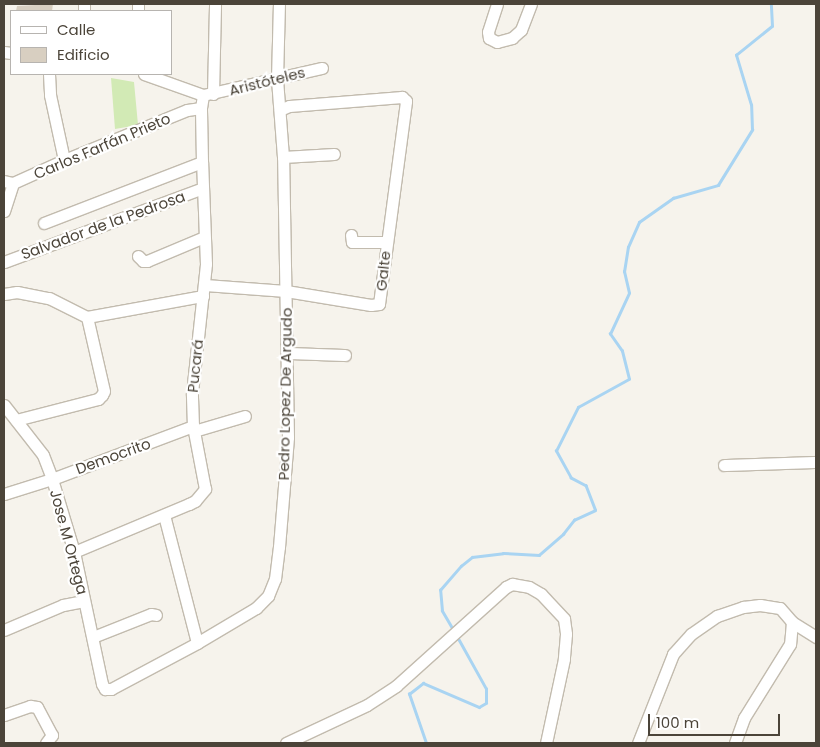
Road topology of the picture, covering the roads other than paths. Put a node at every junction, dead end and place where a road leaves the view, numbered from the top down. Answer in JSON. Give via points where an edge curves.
{"nodes":[{"id":1,"x":215,"y":4,"type":"edge"},
{"id":2,"x":279,"y":4,"type":"edge"},
{"id":3,"x":497,"y":4,"type":"edge"},
{"id":4,"x":531,"y":4,"type":"edge"},
{"id":5,"x":322,"y":68,"type":"dead end"},
{"id":6,"x":49,"y":75,"type":"edge"},
{"id":7,"x":147,"y":75,"type":"edge"},
{"id":8,"x":277,"y":78,"type":"junction"},
{"id":9,"x":208,"y":95,"type":"junction"},
{"id":10,"x":201,"y":108,"type":"junction"},
{"id":11,"x":280,"y":110,"type":"junction"},
{"id":12,"x":334,"y":154,"type":"dead end"},
{"id":13,"x":283,"y":156,"type":"junction"},
{"id":14,"x":64,"y":160,"type":"junction"},
{"id":15,"x":202,"y":162,"type":"junction"},
{"id":16,"x":9,"y":182,"type":"edge"},
{"id":17,"x":203,"y":188,"type":"junction"},
{"id":18,"x":4,"y":211,"type":"edge"},
{"id":19,"x":44,"y":223,"type":"dead end"},
{"id":20,"x":351,"y":236,"type":"dead end"},
{"id":21,"x":204,"y":237,"type":"junction"},
{"id":22,"x":386,"y":242,"type":"junction"},
{"id":23,"x":138,"y":256,"type":"dead end"},
{"id":24,"x":4,"y":262,"type":"edge"},
{"id":25,"x":204,"y":290,"type":"junction"},
{"id":26,"x":286,"y":291,"type":"junction"},
{"id":27,"x":4,"y":294,"type":"edge"},
{"id":28,"x":87,"y":317,"type":"junction"},
{"id":29,"x":288,"y":353,"type":"junction"},
{"id":30,"x":345,"y":355,"type":"dead end"},
{"id":31,"x":4,"y":405,"type":"edge"},
{"id":32,"x":245,"y":416,"type":"dead end"},
{"id":33,"x":16,"y":420,"type":"junction"},
{"id":34,"x":194,"y":429,"type":"junction"},
{"id":35,"x":816,"y":462,"type":"edge"},
{"id":36,"x":724,"y":465,"type":"dead end"},
{"id":37,"x":52,"y":479,"type":"junction"},
{"id":38,"x":4,"y":494,"type":"edge"},
{"id":39,"x":164,"y":515,"type":"junction"},
{"id":40,"x":74,"y":552,"type":"junction"},
{"id":41,"x":84,"y":601,"type":"junction"},
{"id":42,"x":156,"y":615,"type":"dead end"},
{"id":43,"x":792,"y":622,"type":"junction"},
{"id":44,"x":4,"y":630,"type":"edge"},
{"id":45,"x":93,"y":637,"type":"junction"},
{"id":46,"x":816,"y":637,"type":"edge"},
{"id":47,"x":197,"y":643,"type":"junction"},
{"id":48,"x":108,"y":690,"type":"joint"},
{"id":49,"x":4,"y":715,"type":"edge"},
{"id":50,"x":46,"y":743,"type":"edge"},
{"id":51,"x":286,"y":743,"type":"edge"},
{"id":52,"x":546,"y":743,"type":"edge"},
{"id":53,"x":638,"y":743,"type":"edge"},
{"id":54,"x":735,"y":743,"type":"edge"}],
"edges":[{"from":1,"to":9,"type":"street","name":"Pucará"},
{"from":2,"to":8,"type":"street","name":"Pedro Lopez De Argudo"},
{"from":3,"to":4,"type":"street","via":[[488,32],[489,38],[497,42],[512,38],[520,30]]},
{"from":5,"to":8,"type":"street","name":"Aristóteles"},
{"from":6,"to":14,"type":"street","via":[[50,95]]},
{"from":7,"to":9,"type":"street"},
{"from":8,"to":9,"type":"street","name":"Aristóteles"},
{"from":8,"to":11,"type":"street","name":"Pedro Lopez De Argudo"},
{"from":9,"to":10,"type":"street","name":"Pucará"},
{"from":10,"to":14,"type":"street","name":"Carlos Farfán Prieto","via":[[187,110]]},
{"from":10,"to":15,"type":"street","name":"Pucará"},
{"from":11,"to":13,"type":"street","name":"Pedro Lopez De Argudo"},
{"from":11,"to":22,"type":"street","name":"Galte","via":[[289,106],[402,97],[406,100]]},
{"from":12,"to":13,"type":"street"},
{"from":13,"to":26,"type":"street","name":"Pedro Lopez De Argudo"},
{"from":14,"to":16,"type":"street","name":"Carlos Farfán Prieto"},
{"from":15,"to":17,"type":"street","name":"Pucará"},
{"from":15,"to":19,"type":"street"},
{"from":16,"to":18,"type":"street"},
{"from":17,"to":21,"type":"street","name":"Pucará"},
{"from":17,"to":24,"type":"street","name":"Salvador de la Pedrosa"},
{"from":20,"to":22,"type":"street","via":[[352,242]]},
{"from":21,"to":23,"type":"street","via":[[147,261]]},
{"from":21,"to":25,"type":"street","name":"Pucará"},
{"from":22,"to":26,"type":"street","name":"Galte","via":[[377,305]]},
{"from":25,"to":26,"type":"street","name":"Galte"},
{"from":25,"to":28,"type":"street","name":"Galte"},
{"from":25,"to":34,"type":"street","name":"Pucará","via":[[192,393]]},
{"from":26,"to":29,"type":"street","name":"Pedro Lopez De Argudo"},
{"from":27,"to":28,"type":"street","via":[[17,292],[49,298]]},
{"from":28,"to":33,"type":"street","via":[[104,390],[102,395],[98,399]]},
{"from":29,"to":30,"type":"street"},
{"from":29,"to":47,"type":"street","name":"Pedro Lopez De Argudo","via":[[288,437],[279,547],[272,588],[256,608]]},
{"from":31,"to":33,"type":"street","name":"Jose M Ortega"},
{"from":32,"to":34,"type":"street","name":"Democrito"},
{"from":33,"to":37,"type":"street","name":"Jose M Ortega","via":[[43,455]]},
{"from":34,"to":37,"type":"street","name":"Democrito"},
{"from":34,"to":39,"type":"street","name":"Pucará","via":[[205,488],[195,501]]},
{"from":35,"to":36,"type":"street"},
{"from":37,"to":38,"type":"street","name":"Democrito"},
{"from":37,"to":40,"type":"street","name":"Jose M Ortega"},
{"from":39,"to":40,"type":"street","name":"Pucará"},
{"from":39,"to":47,"type":"street"},
{"from":40,"to":41,"type":"street","name":"Jose M Ortega"},
{"from":41,"to":44,"type":"street","via":[[63,605]]},
{"from":41,"to":45,"type":"street","name":"Jose M Ortega"},
{"from":42,"to":45,"type":"street","via":[[151,614]]},
{"from":43,"to":46,"type":"street"},
{"from":43,"to":53,"type":"street","via":[[780,608],[748,605],[725,612],[691,634],[673,654]]},
{"from":43,"to":54,"type":"street","via":[[790,644],[744,718]]},
{"from":45,"to":48,"type":"street","name":"Jose M Ortega","via":[[102,684]]},
{"from":47,"to":48,"type":"street","name":"Pedro Lopez De Argudo"},
{"from":49,"to":50,"type":"street","via":[[30,706],[37,707],[52,736]]},
{"from":51,"to":52,"type":"street","via":[[396,686],[512,584],[535,590],[561,614],[566,634]]}]}
